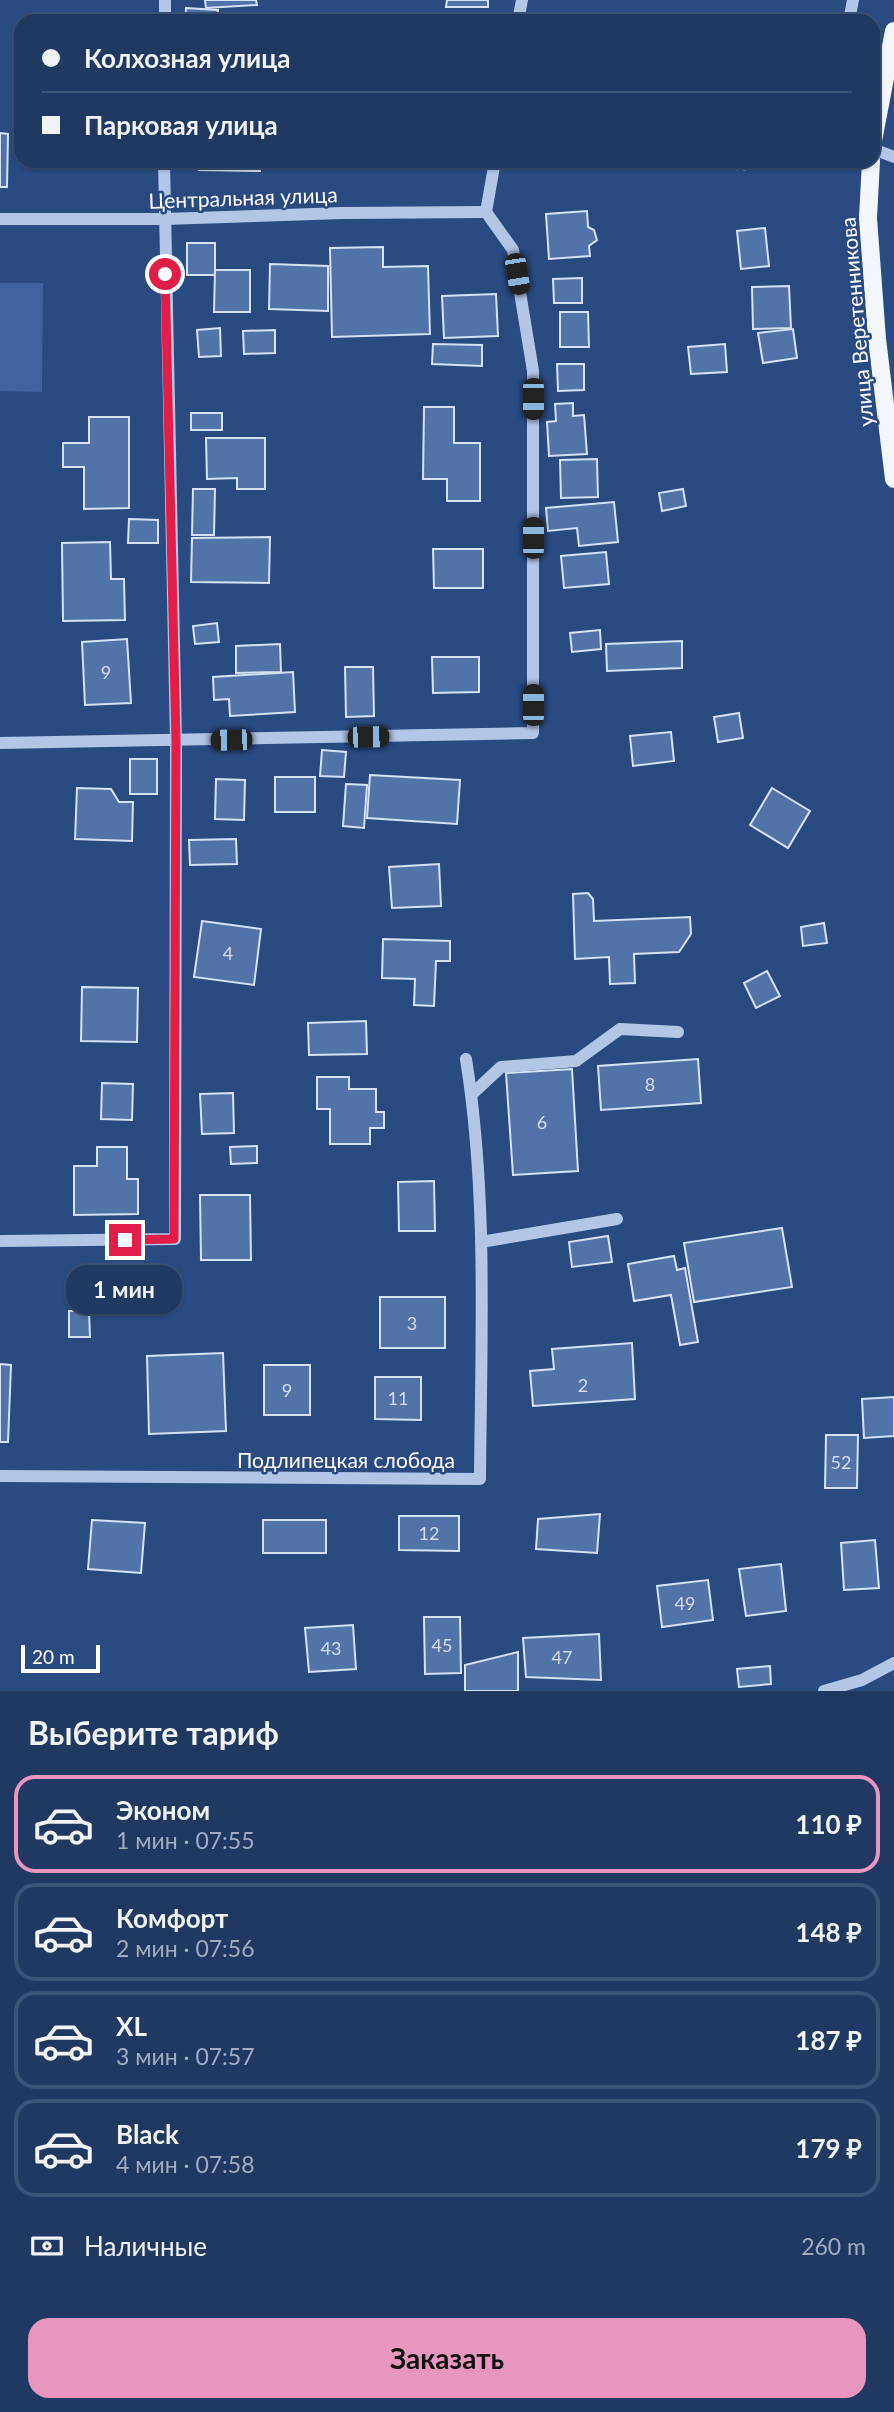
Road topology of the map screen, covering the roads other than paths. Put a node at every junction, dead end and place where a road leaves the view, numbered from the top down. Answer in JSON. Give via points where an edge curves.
{"nodes":[{"id":1,"x":894,"y":31,"type":"edge"},
{"id":2,"x":880,"y":104,"type":"edge"},
{"id":3,"x":164,"y":168,"type":"edge"},
{"id":4,"x":494,"y":168,"type":"edge"},
{"id":5,"x":871,"y":168,"type":"edge"},
{"id":6,"x":486,"y":212,"type":"junction"},
{"id":7,"x":0,"y":219,"type":"edge"},
{"id":8,"x":164,"y":219,"type":"junction"},
{"id":9,"x":894,"y":479,"type":"edge"},
{"id":10,"x":176,"y":741,"type":"junction"},
{"id":11,"x":0,"y":743,"type":"edge"},
{"id":12,"x":678,"y":1032,"type":"dead end"},
{"id":13,"x":466,"y":1059,"type":"dead end"},
{"id":14,"x":472,"y":1094,"type":"junction"},
{"id":15,"x":617,"y":1219,"type":"dead end"},
{"id":16,"x":0,"y":1241,"type":"edge"},
{"id":17,"x":481,"y":1242,"type":"junction"},
{"id":18,"x":0,"y":1476,"type":"edge"},
{"id":19,"x":894,"y":1663,"type":"edge"},
{"id":20,"x":824,"y":1691,"type":"edge"}],
"edges":[{"from":1,"to":2,"type":"main road"},
{"from":3,"to":8,"type":"street"},
{"from":4,"to":6,"type":"street"},
{"from":5,"to":9,"type":"main road","name":"улица Веретенникова","via":[[868,219],[877,339]]},
{"from":6,"to":8,"type":"street","name":"Центральная улица"},
{"from":6,"to":10,"type":"street","via":[[513,250],[533,371],[533,733]]},
{"from":7,"to":8,"type":"street","name":"Центральная улица"},
{"from":8,"to":10,"type":"street"},
{"from":10,"to":11,"type":"street"},
{"from":10,"to":16,"type":"street","via":[[174,1239]]},
{"from":12,"to":14,"type":"street","via":[[620,1029],[576,1061],[501,1067]]},
{"from":13,"to":14,"type":"street","name":"Подлипецкая слобода"},
{"from":14,"to":17,"type":"street","name":"Подлипецкая слобода"},
{"from":15,"to":17,"type":"street"},
{"from":17,"to":18,"type":"street","name":"Подлипецкая слобода","via":[[480,1479]]},
{"from":19,"to":20,"type":"street","via":[[862,1680]]}]}
